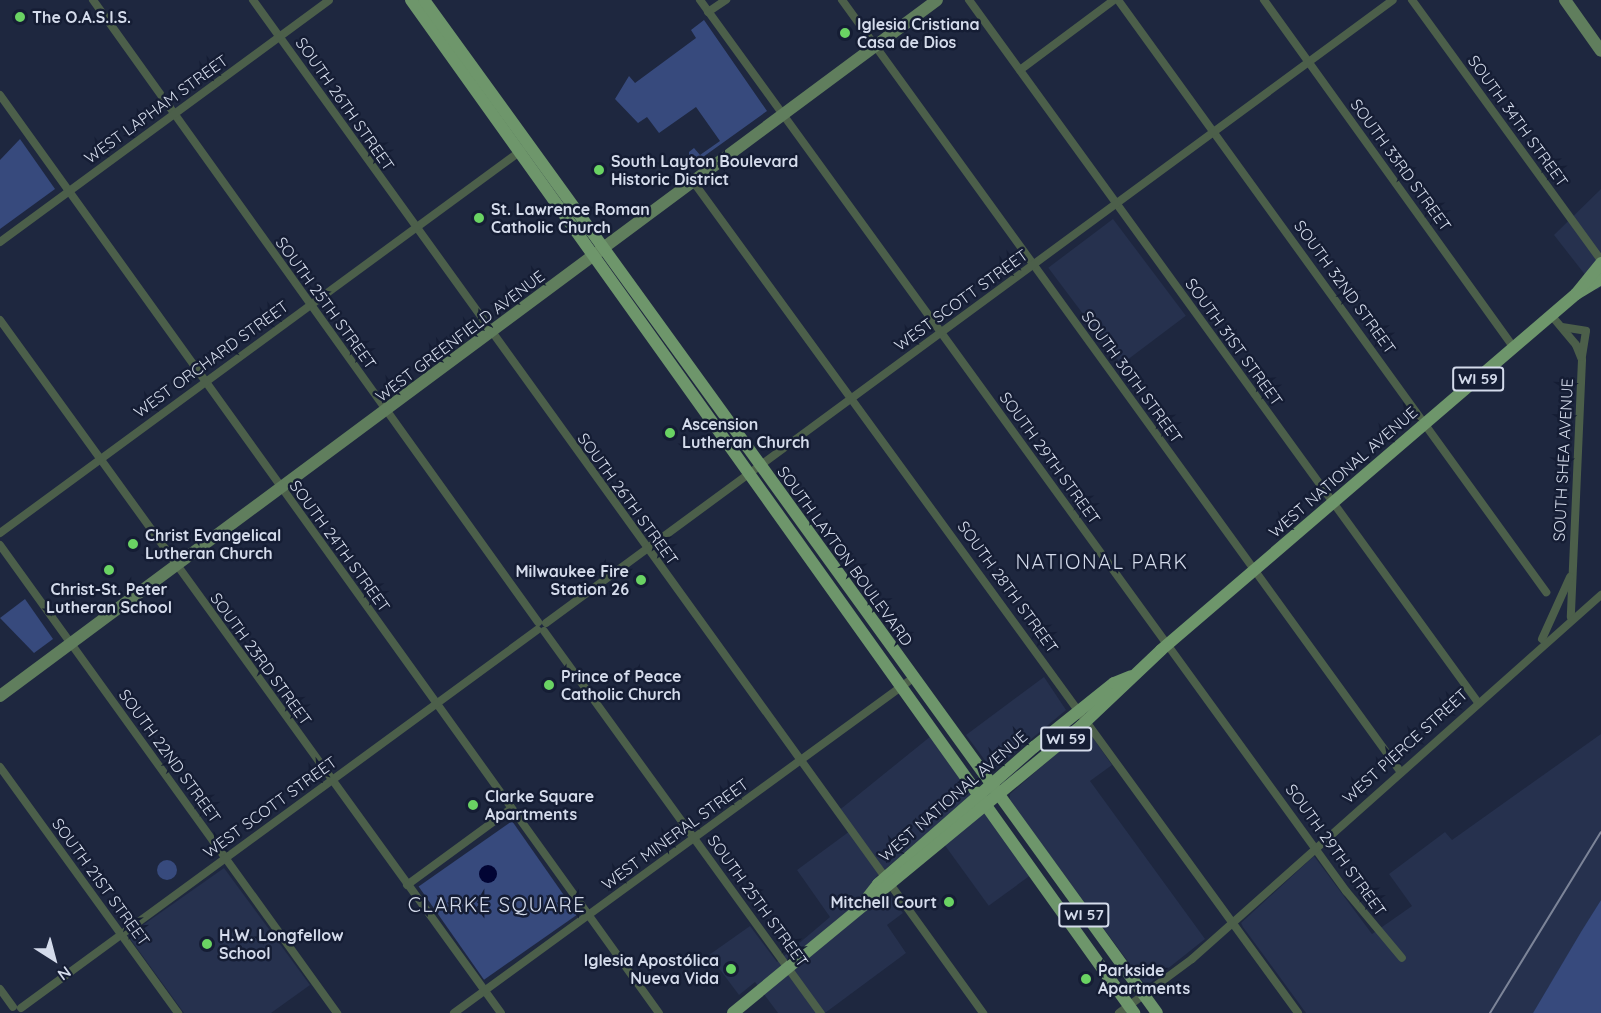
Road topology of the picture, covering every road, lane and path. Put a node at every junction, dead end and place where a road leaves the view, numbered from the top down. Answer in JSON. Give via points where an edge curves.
{"nodes":[{"id":1,"x":93,"y":0,"type":"edge"},
{"id":2,"x":253,"y":0,"type":"edge"},
{"id":3,"x":329,"y":0,"type":"edge"},
{"id":4,"x":411,"y":0,"type":"edge"},
{"id":5,"x":424,"y":0,"type":"edge"},
{"id":6,"x":700,"y":0,"type":"edge"},
{"id":7,"x":726,"y":0,"type":"edge"},
{"id":8,"x":842,"y":0,"type":"edge"},
{"id":9,"x":937,"y":0,"type":"edge"},
{"id":10,"x":969,"y":0,"type":"edge"},
{"id":11,"x":1116,"y":0,"type":"edge"},
{"id":12,"x":1264,"y":0,"type":"edge"},
{"id":13,"x":1394,"y":0,"type":"edge"},
{"id":14,"x":1412,"y":0,"type":"edge"},
{"id":15,"x":1565,"y":0,"type":"edge"},
{"id":16,"x":708,"y":12,"type":"junction"},
{"id":17,"x":279,"y":37,"type":"junction"},
{"id":18,"x":874,"y":46,"type":"junction"},
{"id":19,"x":1601,"y":51,"type":"edge"},
{"id":20,"x":1309,"y":62,"type":"junction"},
{"id":21,"x":1020,"y":70,"type":"junction"},
{"id":22,"x":0,"y":95,"type":"edge"},
{"id":23,"x":780,"y":114,"type":"junction"},
{"id":24,"x":174,"y":115,"type":"junction"},
{"id":25,"x":1214,"y":131,"type":"junction"},
{"id":26,"x":523,"y":149,"type":"junction"},
{"id":27,"x":692,"y":180,"type":"junction"},
{"id":28,"x":69,"y":191,"type":"junction"},
{"id":29,"x":1117,"y":204,"type":"junction"},
{"id":30,"x":416,"y":229,"type":"junction"},
{"id":31,"x":0,"y":242,"type":"edge"},
{"id":32,"x":596,"y":253,"type":"junction"},
{"id":33,"x":1601,"y":261,"type":"edge"},
{"id":34,"x":1033,"y":266,"type":"junction"},
{"id":35,"x":1601,"y":279,"type":"edge"},
{"id":36,"x":1576,"y":294,"type":"junction"},
{"id":37,"x":310,"y":306,"type":"junction"},
{"id":38,"x":1551,"y":315,"type":"junction"},
{"id":39,"x":0,"y":320,"type":"edge"},
{"id":40,"x":1562,"y":327,"type":"junction"},
{"id":41,"x":941,"y":333,"type":"junction"},
{"id":42,"x":490,"y":334,"type":"junction"},
{"id":43,"x":1514,"y":348,"type":"junction"},
{"id":44,"x":1582,"y":360,"type":"junction"},
{"id":45,"x":204,"y":382,"type":"junction"},
{"id":46,"x":852,"y":399,"type":"junction"},
{"id":47,"x":386,"y":413,"type":"junction"},
{"id":48,"x":1425,"y":424,"type":"junction"},
{"id":49,"x":100,"y":460,"type":"junction"},
{"id":50,"x":759,"y":466,"type":"junction"},
{"id":51,"x":747,"y":476,"type":"junction"},
{"id":52,"x":281,"y":489,"type":"junction"},
{"id":53,"x":1332,"y":503,"type":"junction"},
{"id":54,"x":0,"y":533,"type":"edge"},
{"id":55,"x":0,"y":545,"type":"edge"},
{"id":56,"x":647,"y":549,"type":"junction"},
{"id":57,"x":1573,"y":565,"type":"junction"},
{"id":58,"x":175,"y":567,"type":"junction"},
{"id":59,"x":1255,"y":570,"type":"junction"},
{"id":60,"x":1546,"y":592,"type":"dead end"},
{"id":61,"x":1601,"y":595,"type":"edge"},
{"id":62,"x":1571,"y":617,"type":"junction"},
{"id":63,"x":541,"y":627,"type":"junction"},
{"id":64,"x":71,"y":644,"type":"junction"},
{"id":65,"x":1167,"y":645,"type":"junction"},
{"id":66,"x":1538,"y":646,"type":"junction"},
{"id":67,"x":913,"y":678,"type":"junction"},
{"id":68,"x":901,"y":687,"type":"junction"},
{"id":69,"x":0,"y":696,"type":"edge"},
{"id":70,"x":1477,"y":701,"type":"junction"},
{"id":71,"x":435,"y":704,"type":"junction"},
{"id":72,"x":1082,"y":716,"type":"junction"},
{"id":73,"x":800,"y":761,"type":"junction"},
{"id":74,"x":0,"y":767,"type":"edge"},
{"id":75,"x":1400,"y":771,"type":"junction"},
{"id":76,"x":332,"y":780,"type":"junction"},
{"id":77,"x":993,"y":791,"type":"junction"},
{"id":78,"x":981,"y":802,"type":"junction"},
{"id":79,"x":511,"y":808,"type":"junction"},
{"id":80,"x":694,"y":839,"type":"junction"},
{"id":81,"x":1315,"y":847,"type":"junction"},
{"id":82,"x":226,"y":858,"type":"junction"},
{"id":83,"x":1031,"y":871,"type":"junction"},
{"id":84,"x":888,"y":883,"type":"junction"},
{"id":85,"x":407,"y":885,"type":"junction"},
{"id":86,"x":1068,"y":894,"type":"junction"},
{"id":87,"x":589,"y":915,"type":"junction"},
{"id":88,"x":1231,"y":921,"type":"junction"},
{"id":89,"x":120,"y":935,"type":"junction"},
{"id":90,"x":1402,"y":958,"type":"dead end"},
{"id":91,"x":788,"y":967,"type":"junction"},
{"id":92,"x":0,"y":989,"type":"edge"},
{"id":93,"x":485,"y":990,"type":"junction"},
{"id":94,"x":1144,"y":995,"type":"junction"},
{"id":95,"x":17,"y":1010,"type":"edge"},
{"id":96,"x":1128,"y":1011,"type":"edge"},
{"id":97,"x":178,"y":1013,"type":"edge"},
{"id":98,"x":337,"y":1013,"type":"edge"},
{"id":99,"x":454,"y":1013,"type":"edge"},
{"id":100,"x":501,"y":1013,"type":"edge"},
{"id":101,"x":659,"y":1013,"type":"edge"},
{"id":102,"x":733,"y":1013,"type":"edge"},
{"id":103,"x":821,"y":1013,"type":"edge"},
{"id":104,"x":983,"y":1013,"type":"edge"},
{"id":105,"x":1157,"y":1013,"type":"edge"},
{"id":106,"x":1298,"y":1013,"type":"edge"}],
"edges":[{"from":1,"to":24,"type":"street","name":"SOUTH 25TH STREET"},
{"from":2,"to":17,"type":"street","name":"SOUTH 26TH STREET"},
{"from":3,"to":17,"type":"street","name":"WEST LAPHAM STREET"},
{"from":4,"to":26,"type":"main road","name":"SOUTH LAYTON BOULEVARD"},
{"from":5,"to":26,"type":"main road","name":"SOUTH LAYTON BOULEVARD"},
{"from":6,"to":16,"type":"street","name":"SOUTH 29TH STREET"},
{"from":7,"to":16,"type":"street"},
{"from":8,"to":18,"type":"street","name":"SOUTH 30TH STREET"},
{"from":9,"to":18,"type":"main road","name":"WEST GREENFIELD AVENUE"},
{"from":10,"to":21,"type":"street","name":"SOUTH 31ST STREET"},
{"from":11,"to":21,"type":"street"},
{"from":11,"to":25,"type":"street","name":"SOUTH 32ND STREET"},
{"from":12,"to":20,"type":"street","name":"SOUTH 33RD STREET"},
{"from":13,"to":20,"type":"street","name":"WEST SCOTT STREET"},
{"from":14,"to":33,"type":"street","name":"SOUTH 34TH STREET"},
{"from":15,"to":19,"type":"main road"},
{"from":16,"to":23,"type":"street","name":"SOUTH 29TH STREET"},
{"from":17,"to":24,"type":"street","name":"WEST LAPHAM STREET"},
{"from":17,"to":30,"type":"street","name":"SOUTH 26TH STREET"},
{"from":18,"to":23,"type":"main road","name":"WEST GREENFIELD AVENUE"},
{"from":18,"to":34,"type":"street","name":"SOUTH 30TH STREET"},
{"from":20,"to":25,"type":"street","name":"WEST SCOTT STREET"},
{"from":20,"to":43,"type":"street","name":"SOUTH 33RD STREET"},
{"from":21,"to":29,"type":"street","name":"SOUTH 31ST STREET"},
{"from":22,"to":28,"type":"street","name":"SOUTH 24TH STREET"},
{"from":23,"to":27,"type":"main road","name":"WEST GREENFIELD AVENUE"},
{"from":23,"to":41,"type":"street","name":"SOUTH 29TH STREET"},
{"from":24,"to":28,"type":"street","name":"WEST LAPHAM STREET"},
{"from":24,"to":37,"type":"street","name":"SOUTH 25TH STREET"},
{"from":25,"to":29,"type":"street","name":"WEST SCOTT STREET"},
{"from":25,"to":48,"type":"street","name":"SOUTH 32ND STREET"},
{"from":26,"to":30,"type":"street","name":"WEST ORCHARD STREET"},
{"from":26,"to":32,"type":"main road","name":"SOUTH LAYTON BOULEVARD"},
{"from":27,"to":32,"type":"main road","name":"WEST GREENFIELD AVENUE"},
{"from":27,"to":46,"type":"street","name":"SOUTH 28TH STREET"},
{"from":28,"to":31,"type":"street","name":"WEST LAPHAM STREET"},
{"from":28,"to":45,"type":"street","name":"SOUTH 24TH STREET"},
{"from":29,"to":34,"type":"street","name":"WEST SCOTT STREET"},
{"from":29,"to":53,"type":"street","name":"SOUTH 31ST STREET"},
{"from":30,"to":37,"type":"street","name":"WEST ORCHARD STREET"},
{"from":30,"to":42,"type":"street","name":"SOUTH 26TH STREET"},
{"from":32,"to":42,"type":"main road","name":"WEST GREENFIELD AVENUE"},
{"from":32,"to":50,"type":"main road","name":"SOUTH LAYTON BOULEVARD"},
{"from":32,"to":51,"type":"main road","name":"SOUTH LAYTON BOULEVARD"},
{"from":33,"to":36,"type":"main road","name":"WEST NATIONAL AVENUE","number":"WI 59"},
{"from":34,"to":41,"type":"street","name":"WEST SCOTT STREET"},
{"from":34,"to":59,"type":"street","name":"SOUTH 30TH STREET"},
{"from":35,"to":36,"type":"main road","name":"WEST NATIONAL AVENUE","number":"WI 59"},
{"from":36,"to":38,"type":"main road","name":"WEST NATIONAL AVENUE","number":"WI 59"},
{"from":37,"to":45,"type":"street","name":"WEST ORCHARD STREET"},
{"from":37,"to":47,"type":"street","name":"SOUTH 25TH STREET"},
{"from":38,"to":40,"type":"street","name":"SOUTH SHEA AVENUE"},
{"from":38,"to":43,"type":"main road","name":"WEST NATIONAL AVENUE","number":"WI 59"},
{"from":39,"to":49,"type":"street","name":"SOUTH 23RD STREET"},
{"from":40,"to":44,"type":"street","name":"SOUTH SHEA AVENUE"},
{"from":40,"to":44,"type":"street","via":[[1586,331]]},
{"from":41,"to":46,"type":"street","name":"WEST SCOTT STREET"},
{"from":41,"to":65,"type":"street","name":"SOUTH 29TH STREET"},
{"from":42,"to":47,"type":"main road","name":"WEST GREENFIELD AVENUE"},
{"from":42,"to":56,"type":"street","name":"SOUTH 26TH STREET"},
{"from":43,"to":48,"type":"main road","name":"WEST NATIONAL AVENUE","number":"WI 59"},
{"from":44,"to":57,"type":"street","name":"SOUTH SHEA AVENUE"},
{"from":45,"to":49,"type":"street","name":"WEST ORCHARD STREET"},
{"from":45,"to":52,"type":"street","name":"SOUTH 24TH STREET"},
{"from":46,"to":50,"type":"street","name":"WEST SCOTT STREET"},
{"from":46,"to":72,"type":"street","name":"SOUTH 28TH STREET"},
{"from":47,"to":52,"type":"main road","name":"WEST GREENFIELD AVENUE"},
{"from":47,"to":63,"type":"street","name":"SOUTH 25TH STREET"},
{"from":48,"to":53,"type":"main road","name":"WEST NATIONAL AVENUE","number":"WI 59"},
{"from":48,"to":60,"type":"street","name":"SOUTH 32ND STREET"},
{"from":49,"to":54,"type":"street","name":"WEST ORCHARD STREET"},
{"from":49,"to":58,"type":"street","name":"SOUTH 23RD STREET"},
{"from":50,"to":51,"type":"street","name":"WEST SCOTT STREET"},
{"from":50,"to":67,"type":"main road","name":"SOUTH LAYTON BOULEVARD"},
{"from":51,"to":56,"type":"street","name":"WEST SCOTT STREET"},
{"from":51,"to":68,"type":"main road","name":"SOUTH LAYTON BOULEVARD"},
{"from":52,"to":58,"type":"main road","name":"WEST GREENFIELD AVENUE"},
{"from":52,"to":71,"type":"street","name":"SOUTH 24TH STREET"},
{"from":53,"to":59,"type":"main road","name":"WEST NATIONAL AVENUE","number":"WI 59"},
{"from":53,"to":70,"type":"street","name":"SOUTH 31ST STREET"},
{"from":55,"to":64,"type":"street","name":"SOUTH 22ND STREET"},
{"from":56,"to":63,"type":"street","name":"WEST SCOTT STREET"},
{"from":56,"to":73,"type":"street","name":"SOUTH 26TH STREET"},
{"from":57,"to":62,"type":"street","name":"SOUTH SHEA AVENUE"},
{"from":57,"to":66,"type":"street"},
{"from":58,"to":64,"type":"main road","name":"WEST GREENFIELD AVENUE"},
{"from":58,"to":76,"type":"street","name":"SOUTH 23RD STREET"},
{"from":59,"to":65,"type":"main road","name":"WEST NATIONAL AVENUE","number":"WI 59"},
{"from":59,"to":75,"type":"street","name":"SOUTH 30TH STREET"},
{"from":61,"to":62,"type":"street","name":"WEST PIERCE STREET"},
{"from":62,"to":66,"type":"street","name":"WEST PIERCE STREET"},
{"from":63,"to":71,"type":"street","name":"WEST SCOTT STREET"},
{"from":63,"to":80,"type":"street","name":"SOUTH 25TH STREET"},
{"from":64,"to":69,"type":"main road","name":"WEST GREENFIELD AVENUE"},
{"from":64,"to":82,"type":"street","name":"SOUTH 22ND STREET"},
{"from":65,"to":72,"type":"main road","name":"WEST NATIONAL AVENUE","number":"WI 59"},
{"from":65,"to":81,"type":"street","name":"SOUTH 29TH STREET"},
{"from":66,"to":70,"type":"street","name":"WEST PIERCE STREET"},
{"from":67,"to":68,"type":"street","name":"WEST MINERAL STREET"},
{"from":67,"to":77,"type":"main road","name":"SOUTH LAYTON BOULEVARD"},
{"from":68,"to":73,"type":"street","name":"WEST MINERAL STREET"},
{"from":68,"to":78,"type":"main road","name":"SOUTH LAYTON BOULEVARD"},
{"from":70,"to":75,"type":"street","name":"WEST PIERCE STREET"},
{"from":71,"to":76,"type":"street","name":"WEST SCOTT STREET"},
{"from":71,"to":79,"type":"street","name":"SOUTH 24TH STREET"},
{"from":72,"to":77,"type":"main road","name":"WEST NATIONAL AVENUE","number":"WI 59"},
{"from":72,"to":88,"type":"street","name":"SOUTH 28TH STREET"},
{"from":73,"to":80,"type":"street","name":"WEST MINERAL STREET"},
{"from":73,"to":84,"type":"street","name":"SOUTH 26TH STREET"},
{"from":74,"to":89,"type":"street","name":"SOUTH 21ST STREET"},
{"from":75,"to":81,"type":"street","name":"WEST PIERCE STREET"},
{"from":76,"to":82,"type":"street","name":"WEST SCOTT STREET"},
{"from":76,"to":85,"type":"street","name":"SOUTH 23RD STREET"},
{"from":77,"to":78,"type":"main road","name":"WEST NATIONAL AVENUE","number":"WI 59"},
{"from":77,"to":86,"type":"main road","name":"SOUTH LAYTON BOULEVARD","number":"WI 57"},
{"from":78,"to":83,"type":"main road","name":"SOUTH LAYTON BOULEVARD","number":"WI 57"},
{"from":78,"to":84,"type":"main road","name":"WEST NATIONAL AVENUE","number":"WI 59"},
{"from":79,"to":85,"type":"street"},
{"from":79,"to":87,"type":"street","name":"SOUTH 24TH STREET"},
{"from":80,"to":87,"type":"street","name":"WEST MINERAL STREET"},
{"from":80,"to":91,"type":"street","name":"SOUTH 25TH STREET"},
{"from":81,"to":88,"type":"street","name":"WEST PIERCE STREET"},
{"from":81,"to":90,"type":"street","name":"SOUTH 29TH STREET"},
{"from":82,"to":89,"type":"street","name":"WEST SCOTT STREET"},
{"from":82,"to":98,"type":"street","name":"SOUTH 22ND STREET"},
{"from":83,"to":86,"type":"main road","via":[[1042,867]]},
{"from":83,"to":96,"type":"main road","name":"SOUTH LAYTON BOULEVARD","number":"WI 57"},
{"from":84,"to":91,"type":"main road","name":"WEST NATIONAL AVENUE","number":"WI 59"},
{"from":84,"to":104,"type":"street","name":"SOUTH 26TH STREET"},
{"from":85,"to":93,"type":"street","name":"SOUTH 23RD STREET"},
{"from":86,"to":94,"type":"main road","name":"SOUTH LAYTON BOULEVARD","number":"WI 57"},
{"from":87,"to":93,"type":"street","name":"WEST MINERAL STREET"},
{"from":87,"to":101,"type":"street","name":"SOUTH 24TH STREET"},
{"from":88,"to":94,"type":"street","name":"WEST PIERCE STREET"},
{"from":88,"to":106,"type":"street","name":"SOUTH 28TH STREET"},
{"from":89,"to":95,"type":"street","name":"WEST SCOTT STREET"},
{"from":89,"to":97,"type":"street","name":"SOUTH 21ST STREET"},
{"from":91,"to":102,"type":"main road","name":"WEST NATIONAL AVENUE","number":"WI 59"},
{"from":91,"to":103,"type":"street","name":"SOUTH 25TH STREET"},
{"from":92,"to":95,"type":"street"},
{"from":93,"to":99,"type":"street","name":"WEST MINERAL STREET"},
{"from":93,"to":100,"type":"street","name":"SOUTH 23RD STREET"},
{"from":94,"to":96,"type":"street","name":"WEST PIERCE STREET"},
{"from":94,"to":105,"type":"main road","name":"SOUTH LAYTON BOULEVARD","number":"WI 57"}]}
